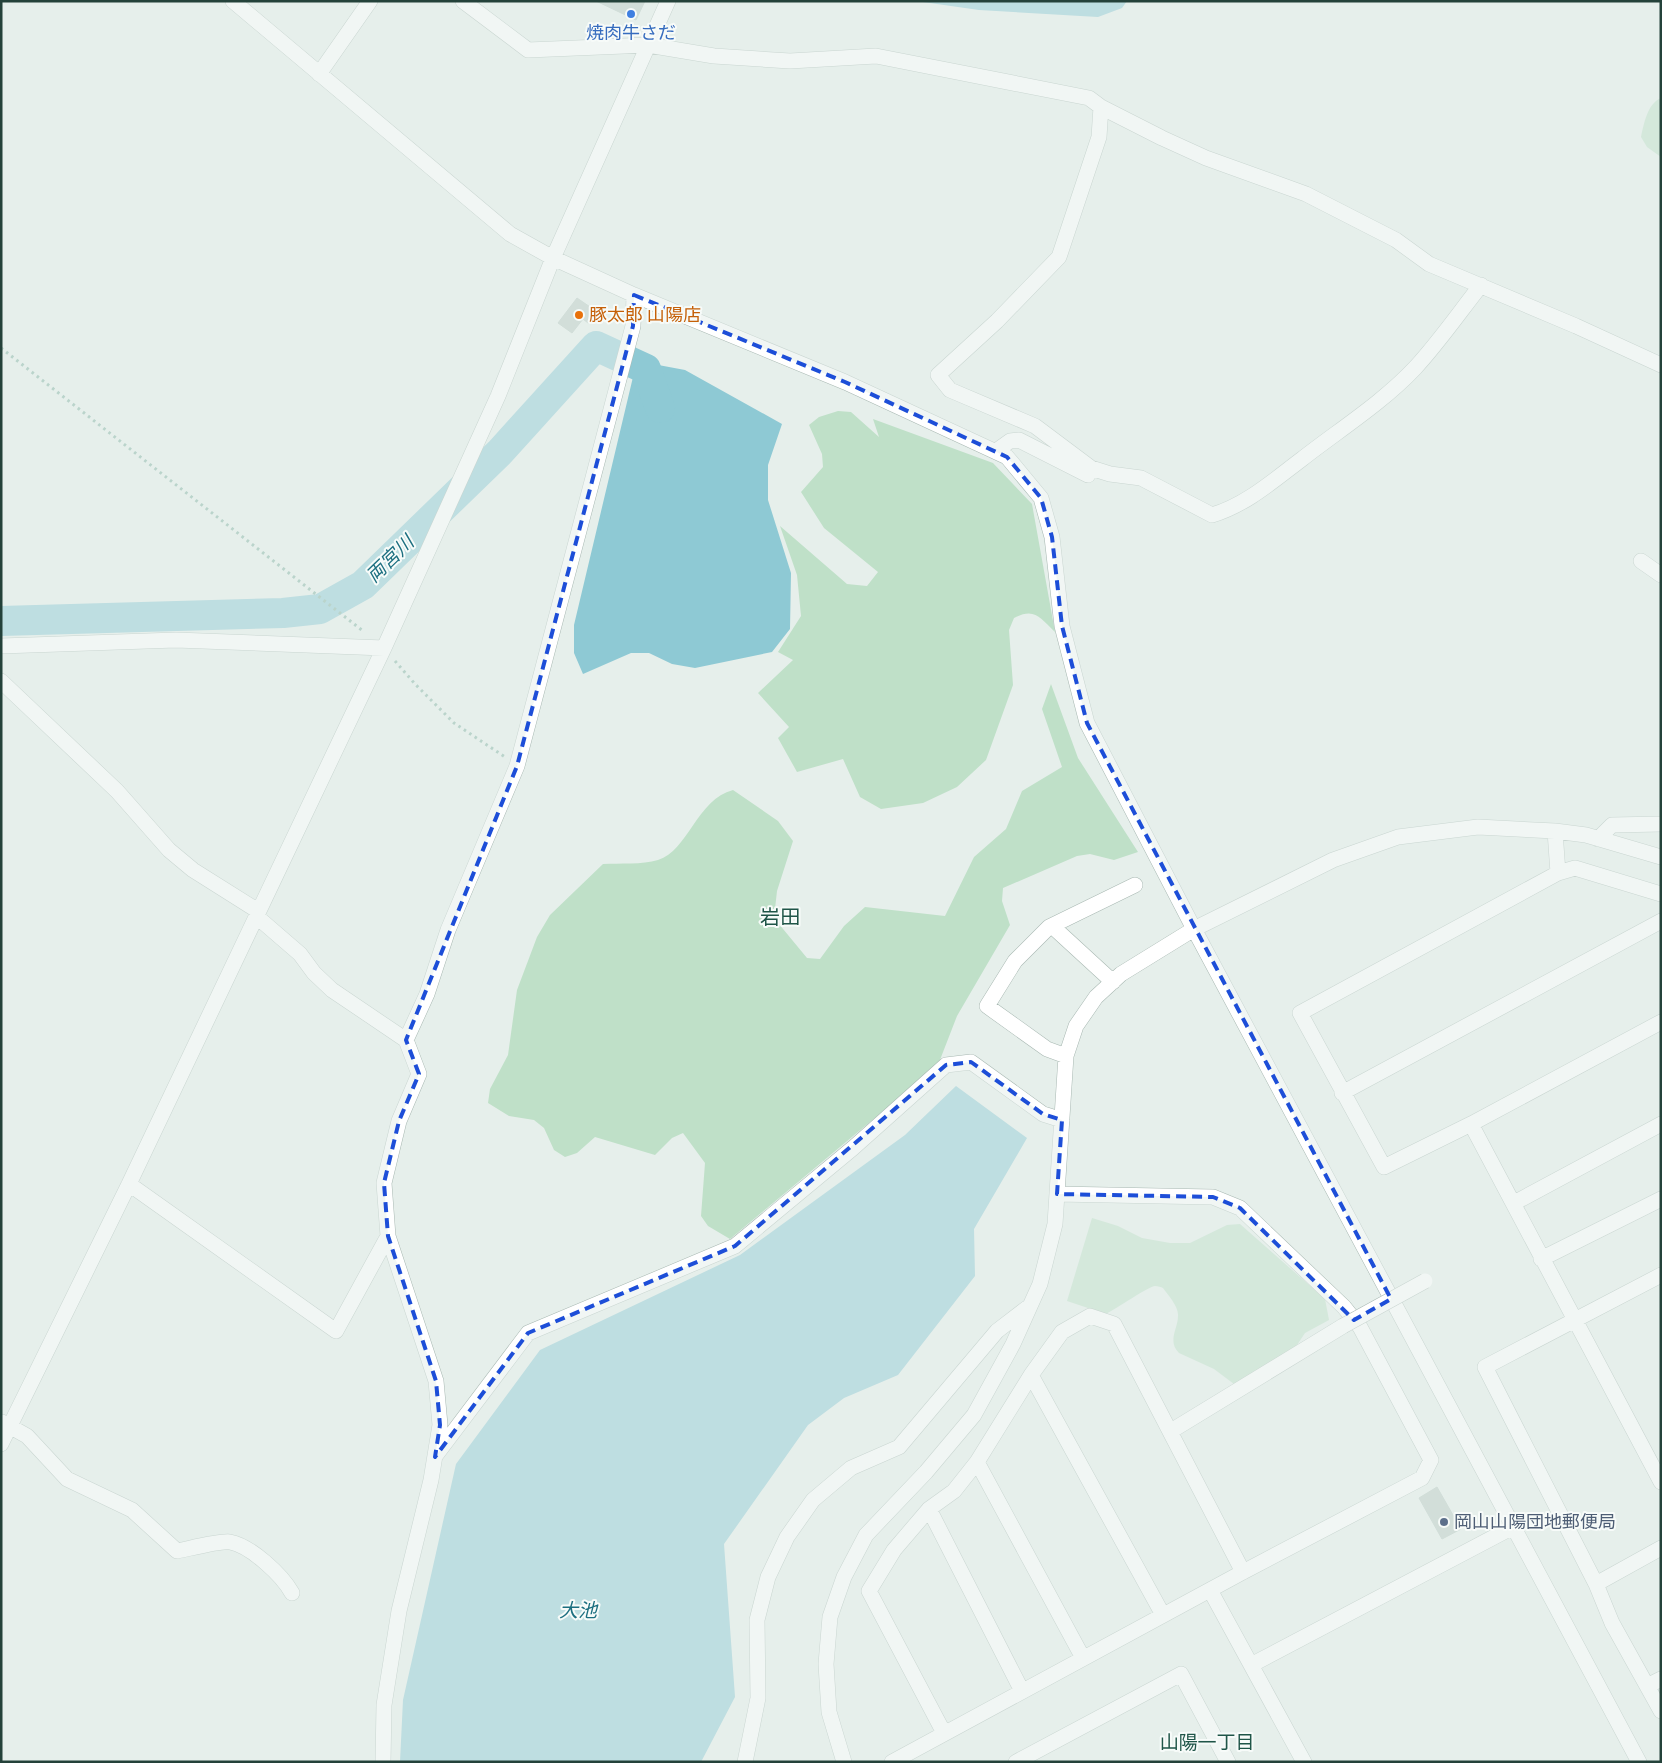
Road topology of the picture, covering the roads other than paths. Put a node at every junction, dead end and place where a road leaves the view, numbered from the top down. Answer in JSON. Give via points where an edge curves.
{"nodes":[{"id":1,"x":232,"y":1,"type":"edge"},
{"id":2,"x":370,"y":1,"type":"edge"},
{"id":3,"x":463,"y":1,"type":"edge"},
{"id":4,"x":668,"y":1,"type":"edge"},
{"id":5,"x":648,"y":45,"type":"junction"},
{"id":6,"x":319,"y":74,"type":"junction"},
{"id":7,"x":1101,"y":107,"type":"junction"},
{"id":8,"x":553,"y":258,"type":"junction"},
{"id":9,"x":1481,"y":285,"type":"junction"},
{"id":10,"x":634,"y":295,"type":"junction"},
{"id":11,"x":1661,"y":365,"type":"edge"},
{"id":12,"x":996,"y":451,"type":"junction"},
{"id":13,"x":1099,"y":471,"type":"junction"},
{"id":14,"x":1641,"y":561,"type":"dead end"},
{"id":15,"x":1661,"y":575,"type":"edge"},
{"id":16,"x":1,"y":646,"type":"edge"},
{"id":17,"x":384,"y":648,"type":"junction"},
{"id":18,"x":1,"y":681,"type":"edge"},
{"id":19,"x":1661,"y":824,"type":"edge"},
{"id":20,"x":1555,"y":831,"type":"junction"},
{"id":21,"x":1598,"y":839,"type":"junction"},
{"id":22,"x":1661,"y":857,"type":"edge"},
{"id":23,"x":1558,"y":873,"type":"junction"},
{"id":24,"x":1135,"y":885,"type":"dead end"},
{"id":25,"x":1661,"y":894,"type":"edge"},
{"id":26,"x":257,"y":914,"type":"junction"},
{"id":27,"x":1661,"y":921,"type":"edge"},
{"id":28,"x":1052,"y":926,"type":"junction"},
{"id":29,"x":1194,"y":929,"type":"junction"},
{"id":30,"x":1113,"y":982,"type":"junction"},
{"id":31,"x":1661,"y":1022,"type":"edge"},
{"id":32,"x":406,"y":1040,"type":"junction"},
{"id":33,"x":1066,"y":1056,"type":"junction"},
{"id":34,"x":1342,"y":1093,"type":"junction"},
{"id":35,"x":1062,"y":1120,"type":"junction"},
{"id":36,"x":1471,"y":1124,"type":"junction"},
{"id":37,"x":1661,"y":1124,"type":"edge"},
{"id":38,"x":129,"y":1184,"type":"junction"},
{"id":39,"x":1057,"y":1194,"type":"junction"},
{"id":40,"x":1661,"y":1198,"type":"edge"},
{"id":41,"x":1514,"y":1203,"type":"junction"},
{"id":42,"x":388,"y":1236,"type":"junction"},
{"id":43,"x":1541,"y":1259,"type":"junction"},
{"id":44,"x":1660,"y":1276,"type":"edge"},
{"id":45,"x":1425,"y":1281,"type":"dead end"},
{"id":46,"x":1030,"y":1305,"type":"junction"},
{"id":47,"x":1575,"y":1322,"type":"junction"},
{"id":48,"x":1031,"y":1374,"type":"junction"},
{"id":49,"x":5,"y":1424,"type":"edge"},
{"id":50,"x":1172,"y":1431,"type":"junction"},
{"id":51,"x":1,"y":1444,"type":"edge"},
{"id":52,"x":435,"y":1457,"type":"junction"},
{"id":53,"x":977,"y":1462,"type":"junction"},
{"id":54,"x":1661,"y":1482,"type":"edge"},
{"id":55,"x":929,"y":1509,"type":"junction"},
{"id":56,"x":1513,"y":1527,"type":"junction"},
{"id":57,"x":1661,"y":1548,"type":"edge"},
{"id":58,"x":1243,"y":1572,"type":"junction"},
{"id":59,"x":1596,"y":1584,"type":"junction"},
{"id":60,"x":1210,"y":1590,"type":"junction"},
{"id":61,"x":292,"y":1593,"type":"dead end"},
{"id":62,"x":1163,"y":1615,"type":"junction"},
{"id":63,"x":1084,"y":1658,"type":"junction"},
{"id":64,"x":1251,"y":1665,"type":"junction"},
{"id":65,"x":1661,"y":1679,"type":"edge"},
{"id":66,"x":1647,"y":1686,"type":"junction"},
{"id":67,"x":1022,"y":1690,"type":"junction"},
{"id":68,"x":1661,"y":1711,"type":"edge"},
{"id":69,"x":944,"y":1733,"type":"junction"},
{"id":70,"x":1221,"y":1759,"type":"edge"},
{"id":71,"x":383,"y":1762,"type":"edge"},
{"id":72,"x":745,"y":1762,"type":"edge"},
{"id":73,"x":844,"y":1762,"type":"edge"},
{"id":74,"x":892,"y":1762,"type":"edge"},
{"id":75,"x":1016,"y":1762,"type":"edge"},
{"id":76,"x":1304,"y":1762,"type":"edge"},
{"id":77,"x":1639,"y":1762,"type":"edge"}],
"edges":[{"from":1,"to":6,"type":"street"},
{"from":2,"to":6,"type":"street"},
{"from":3,"to":5,"type":"street","via":[[528,50]]},
{"from":4,"to":5,"type":"street"},
{"from":5,"to":7,"type":"street","via":[[714,56],[790,61],[876,56],[1089,98]]},
{"from":5,"to":8,"type":"street"},
{"from":6,"to":8,"type":"street","via":[[510,234]]},
{"from":7,"to":9,"type":"street","via":[[1206,158],[1306,194],[1396,240],[1430,264]]},
{"from":7,"to":13,"type":"street","via":[[1099,137],[1059,257],[997,321],[938,375],[950,390],[1035,426],[1090,468]]},
{"from":8,"to":10,"type":"street"},
{"from":8,"to":17,"type":"street","via":[[498,396]]},
{"from":9,"to":11,"type":"street"},
{"from":9,"to":13,"type":"street","via":[[1428,352],[1390,391],[1263,489],[1225,511],[1212,515],[1141,478]]},
{"from":10,"to":12,"type":"street","via":[[844,382]]},
{"from":10,"to":32,"type":"street","via":[[633,326],[518,766],[448,930],[427,994]]},
{"from":12,"to":13,"type":"street","via":[[1010,441],[1019,440],[1087,476]]},
{"from":12,"to":29,"type":"street","via":[[1007,456],[1041,498],[1052,538],[1062,626],[1087,724]]},
{"from":14,"to":15,"type":"street"},
{"from":16,"to":17,"type":"street","via":[[176,640]]},
{"from":17,"to":26,"type":"street"},
{"from":18,"to":26,"type":"street","via":[[117,791],[169,850]]},
{"from":19,"to":21,"type":"street","via":[[1612,825]]},
{"from":20,"to":21,"type":"street"},
{"from":20,"to":23,"type":"street"},
{"from":20,"to":29,"type":"street","via":[[1478,827],[1398,837],[1333,860]]},
{"from":21,"to":22,"type":"street"},
{"from":23,"to":25,"type":"street","via":[[1575,868]]},
{"from":23,"to":34,"type":"street","via":[[1300,1013]]},
{"from":24,"to":28,"type":"street"},
{"from":26,"to":32,"type":"street","via":[[300,954],[332,990]]},
{"from":26,"to":38,"type":"street"},
{"from":27,"to":34,"type":"street"},
{"from":28,"to":30,"type":"street"},
{"from":28,"to":33,"type":"street","via":[[1015,961],[987,1006],[1047,1049]]},
{"from":29,"to":30,"type":"street"},
{"from":29,"to":56,"type":"street"},
{"from":30,"to":33,"type":"street","via":[[1096,997],[1076,1026]]},
{"from":31,"to":36,"type":"street"},
{"from":32,"to":42,"type":"street","via":[[419,1074],[399,1121],[384,1183]]},
{"from":33,"to":35,"type":"street"},
{"from":34,"to":36,"type":"street","via":[[1384,1168]]},
{"from":35,"to":39,"type":"street"},
{"from":35,"to":52,"type":"street","via":[[1043,1114],[971,1062],[946,1065],[735,1246],[528,1333]]},
{"from":36,"to":41,"type":"street"},
{"from":37,"to":41,"type":"street"},
{"from":38,"to":42,"type":"street","via":[[336,1331]]},
{"from":38,"to":49,"type":"street"},
{"from":39,"to":46,"type":"street","via":[[1055,1224],[1040,1284]]},
{"from":39,"to":58,"type":"street","via":[[1213,1197],[1240,1208],[1344,1307],[1360,1327],[1431,1460],[1422,1478]]},
{"from":40,"to":43,"type":"street"},
{"from":41,"to":43,"type":"street"},
{"from":42,"to":52,"type":"street","via":[[436,1381],[440,1425]]},
{"from":43,"to":47,"type":"street"},
{"from":44,"to":47,"type":"street"},
{"from":45,"to":50,"type":"street","bridge":true,"via":[[1342,1326]]},
{"from":46,"to":72,"type":"street","via":[[997,1331],[899,1447],[851,1468],[813,1500],[787,1537],[768,1577],[757,1620],[758,1698]]},
{"from":46,"to":73,"type":"street","via":[[1013,1344],[974,1415],[926,1472],[866,1534],[844,1577],[830,1617],[826,1664],[829,1712]]},
{"from":47,"to":54,"type":"street"},
{"from":47,"to":59,"type":"street","via":[[1485,1367]]},
{"from":48,"to":50,"type":"street","via":[[1062,1332],[1090,1316],[1114,1324]]},
{"from":48,"to":53,"type":"street"},
{"from":48,"to":62,"type":"street"},
{"from":49,"to":51,"type":"street"},
{"from":49,"to":61,"type":"street","via":[[27,1436],[67,1479],[132,1510],[177,1551],[230,1542],[256,1555],[286,1582]]},
{"from":50,"to":58,"type":"street"},
{"from":52,"to":71,"type":"street","via":[[398,1611],[384,1705]]},
{"from":53,"to":55,"type":"street","via":[[954,1490]]},
{"from":53,"to":63,"type":"street"},
{"from":55,"to":67,"type":"street"},
{"from":55,"to":69,"type":"street","via":[[894,1550],[869,1591]]},
{"from":56,"to":64,"type":"street"},
{"from":56,"to":77,"type":"street"},
{"from":57,"to":59,"type":"street"},
{"from":58,"to":60,"type":"street"},
{"from":59,"to":66,"type":"street","via":[[1612,1623]]},
{"from":60,"to":62,"type":"street"},
{"from":60,"to":64,"type":"street"},
{"from":62,"to":63,"type":"street"},
{"from":63,"to":67,"type":"street"},
{"from":64,"to":76,"type":"street"},
{"from":65,"to":66,"type":"street"},
{"from":66,"to":68,"type":"street"},
{"from":67,"to":69,"type":"street"},
{"from":69,"to":74,"type":"street"},
{"from":70,"to":75,"type":"street","via":[[1181,1674]]}]}
